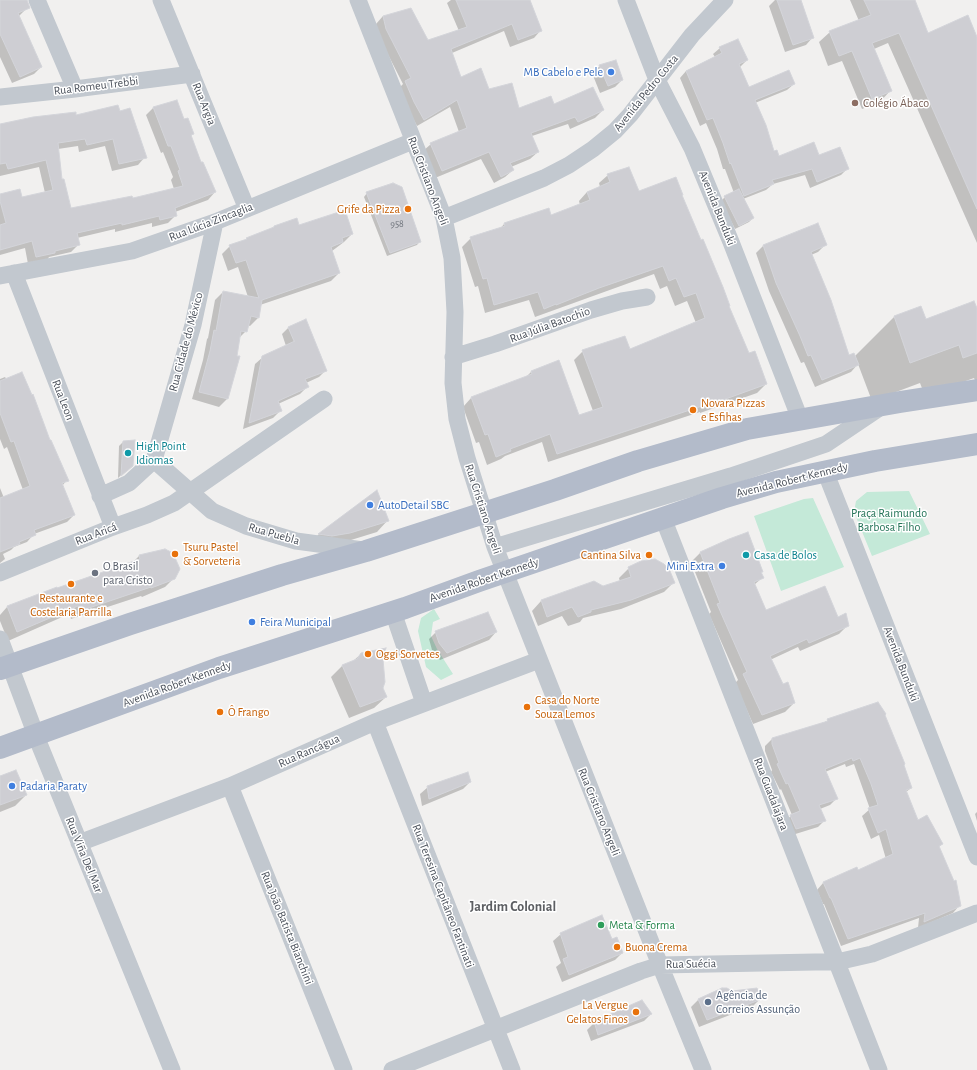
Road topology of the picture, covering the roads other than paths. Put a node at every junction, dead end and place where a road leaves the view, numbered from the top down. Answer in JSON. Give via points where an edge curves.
{"nodes":[{"id":1,"x":37,"y":0,"type":"edge"},
{"id":2,"x":161,"y":0,"type":"edge"},
{"id":3,"x":358,"y":0,"type":"edge"},
{"id":4,"x":626,"y":0,"type":"edge"},
{"id":5,"x":725,"y":0,"type":"edge"},
{"id":6,"x":192,"y":74,"type":"junction"},
{"id":7,"x":657,"y":80,"type":"junction"},
{"id":8,"x":75,"y":89,"type":"junction"},
{"id":9,"x":0,"y":97,"type":"edge"},
{"id":10,"x":413,"y":141,"type":"junction"},
{"id":11,"x":247,"y":209,"type":"junction"},
{"id":12,"x":444,"y":218,"type":"junction"},
{"id":13,"x":215,"y":222,"type":"junction"},
{"id":14,"x":7,"y":275,"type":"edge"},
{"id":15,"x":647,"y":297,"type":"dead end"},
{"id":16,"x":453,"y":357,"type":"junction"},
{"id":17,"x":977,"y":390,"type":"edge"},
{"id":18,"x":324,"y":399,"type":"dead end"},
{"id":19,"x":884,"y":404,"type":"junction"},
{"id":20,"x":800,"y":420,"type":"junction"},
{"id":21,"x":977,"y":444,"type":"edge"},
{"id":22,"x":154,"y":460,"type":"junction"},
{"id":23,"x":825,"y":471,"type":"junction"},
{"id":24,"x":191,"y":492,"type":"junction"},
{"id":25,"x":100,"y":496,"type":"junction"},
{"id":26,"x":485,"y":514,"type":"junction"},
{"id":27,"x":663,"y":518,"type":"junction"},
{"id":28,"x":113,"y":527,"type":"junction"},
{"id":29,"x":495,"y":546,"type":"junction"},
{"id":30,"x":366,"y":551,"type":"junction"},
{"id":31,"x":505,"y":572,"type":"junction"},
{"id":32,"x":0,"y":573,"type":"edge"},
{"id":33,"x":393,"y":612,"type":"junction"},
{"id":34,"x":0,"y":639,"type":"edge"},
{"id":35,"x":539,"y":660,"type":"junction"},
{"id":36,"x":5,"y":667,"type":"edge"},
{"id":37,"x":424,"y":703,"type":"junction"},
{"id":38,"x":375,"y":722,"type":"junction"},
{"id":39,"x":36,"y":736,"type":"junction"},
{"id":40,"x":0,"y":748,"type":"edge"},
{"id":41,"x":230,"y":786,"type":"junction"},
{"id":42,"x":78,"y":844,"type":"junction"},
{"id":43,"x":977,"y":857,"type":"edge"},
{"id":44,"x":977,"y":913,"type":"edge"},
{"id":45,"x":837,"y":962,"type":"junction"},
{"id":46,"x":660,"y":965,"type":"junction"},
{"id":47,"x":495,"y":1029,"type":"junction"},
{"id":48,"x":172,"y":1070,"type":"edge"},
{"id":49,"x":344,"y":1070,"type":"edge"},
{"id":50,"x":392,"y":1070,"type":"edge"},
{"id":51,"x":512,"y":1070,"type":"edge"},
{"id":52,"x":704,"y":1070,"type":"edge"},
{"id":53,"x":879,"y":1070,"type":"edge"}],
"edges":[{"from":1,"to":8,"type":"street"},
{"from":2,"to":6,"type":"street","name":"Rua Argia"},
{"from":3,"to":10,"type":"street","name":"Rua Cristiano Angeli"},
{"from":4,"to":7,"type":"street","name":"Avenida Bunduki"},
{"from":5,"to":7,"type":"street","name":"Avenida Pedro Costa","via":[[692,35]]},
{"from":6,"to":8,"type":"street","name":"Rua Romeu Trebbi"},
{"from":6,"to":11,"type":"street","name":"Rua Argia"},
{"from":7,"to":12,"type":"street","name":"Avenida Pedro Costa","via":[[615,132],[569,165],[544,178]]},
{"from":7,"to":20,"type":"street","name":"Avenida Bunduki","via":[[692,148]]},
{"from":8,"to":9,"type":"street","name":"Rua Romeu Trebbi"},
{"from":10,"to":11,"type":"street","name":"Rua Lúcia Zincaglia"},
{"from":10,"to":12,"type":"street","name":"Rua Cristiano Angeli"},
{"from":11,"to":13,"type":"street","name":"Rua Lúcia Zincaglia"},
{"from":12,"to":16,"type":"street","name":"Rua Cristiano Angeli","via":[[452,258],[455,312]]},
{"from":13,"to":14,"type":"street","name":"Rua Lúcia Zincaglia","via":[[132,251]]},
{"from":13,"to":22,"type":"street","name":"Rua Cidade do México","via":[[193,325]]},
{"from":14,"to":25,"type":"street","name":"Rua Leon"},
{"from":15,"to":16,"type":"street","name":"Rua Júlia Batochio","via":[[591,310]]},
{"from":16,"to":26,"type":"street","name":"Rua Cristiano Angeli","via":[[457,419]]},
{"from":17,"to":19,"type":"main road","name":"Avenida Robert Kennedy"},
{"from":18,"to":24,"type":"street","name":"Rua Aricá"},
{"from":19,"to":20,"type":"main road","name":"Avenida Robert Kennedy"},
{"from":19,"to":29,"type":"street","name":"Avenida Robert Kennedy","via":[[826,444],[731,476]]},
{"from":20,"to":26,"type":"main road","name":"Avenida Robert Kennedy","via":[[747,429],[638,461]]},
{"from":21,"to":23,"type":"main road","name":"Avenida Robert Kennedy"},
{"from":22,"to":24,"type":"street"},
{"from":22,"to":25,"type":"street","via":[[129,483]]},
{"from":23,"to":27,"type":"main road","name":"Avenida Robert Kennedy","via":[[776,482]]},
{"from":23,"to":43,"type":"street","name":"Avenida Bunduki"},
{"from":24,"to":28,"type":"street","name":"Rua Aricá","via":[[166,507]]},
{"from":24,"to":30,"type":"street","name":"Rua Puebla","via":[[212,511],[246,526],[296,541]]},
{"from":25,"to":28,"type":"street","name":"Rua Leon"},
{"from":26,"to":29,"type":"street","name":"Rua Cristiano Angeli"},
{"from":26,"to":30,"type":"main road","name":"Avenida Robert Kennedy"},
{"from":27,"to":31,"type":"main road","name":"Avenida Robert Kennedy"},
{"from":27,"to":45,"type":"street","name":"Rua Guadalajara"},
{"from":28,"to":32,"type":"street","name":"Rua Aricá"},
{"from":29,"to":31,"type":"street","name":"Rua Cristiano Angeli"},
{"from":30,"to":36,"type":"main road","name":"Avenida Robert Kennedy","via":[[275,577]]},
{"from":31,"to":33,"type":"main road","name":"Avenida Robert Kennedy"},
{"from":31,"to":35,"type":"street","name":"Rua Cristiano Angeli"},
{"from":33,"to":37,"type":"street"},
{"from":33,"to":39,"type":"main road","name":"Avenida Robert Kennedy","via":[[219,668]]},
{"from":34,"to":36,"type":"street","name":"Rua Viña Del Mar"},
{"from":35,"to":37,"type":"street","name":"Rua Rancágua"},
{"from":35,"to":46,"type":"street","name":"Rua Cristiano Angeli"},
{"from":36,"to":39,"type":"street","name":"Rua Viña Del Mar"},
{"from":37,"to":38,"type":"street","name":"Rua Rancágua"},
{"from":38,"to":41,"type":"street","name":"Rua Rancágua"},
{"from":38,"to":47,"type":"street","name":"Rua Teresina Capitâneo Fantinati"},
{"from":39,"to":40,"type":"main road","name":"Avenida Robert Kennedy"},
{"from":39,"to":42,"type":"street","name":"Rua Viña Del Mar"},
{"from":41,"to":42,"type":"street","name":"Rua Rancágua"},
{"from":41,"to":49,"type":"street","name":"Rua João Batista Bianchini"},
{"from":42,"to":48,"type":"street","name":"Rua Viña Del Mar"},
{"from":44,"to":45,"type":"street","name":"Rua Suécia","via":[[872,954]]},
{"from":45,"to":46,"type":"street","name":"Rua Suécia"},
{"from":45,"to":53,"type":"street","name":"Rua Guadalajara"},
{"from":46,"to":47,"type":"street","name":"Rua Suécia"},
{"from":46,"to":52,"type":"street","name":"Rua Cristiano Angeli"},
{"from":47,"to":50,"type":"street","name":"Rua Suécia"},
{"from":47,"to":51,"type":"street","name":"Rua Teresina Capitâneo Fantinati"}]}
